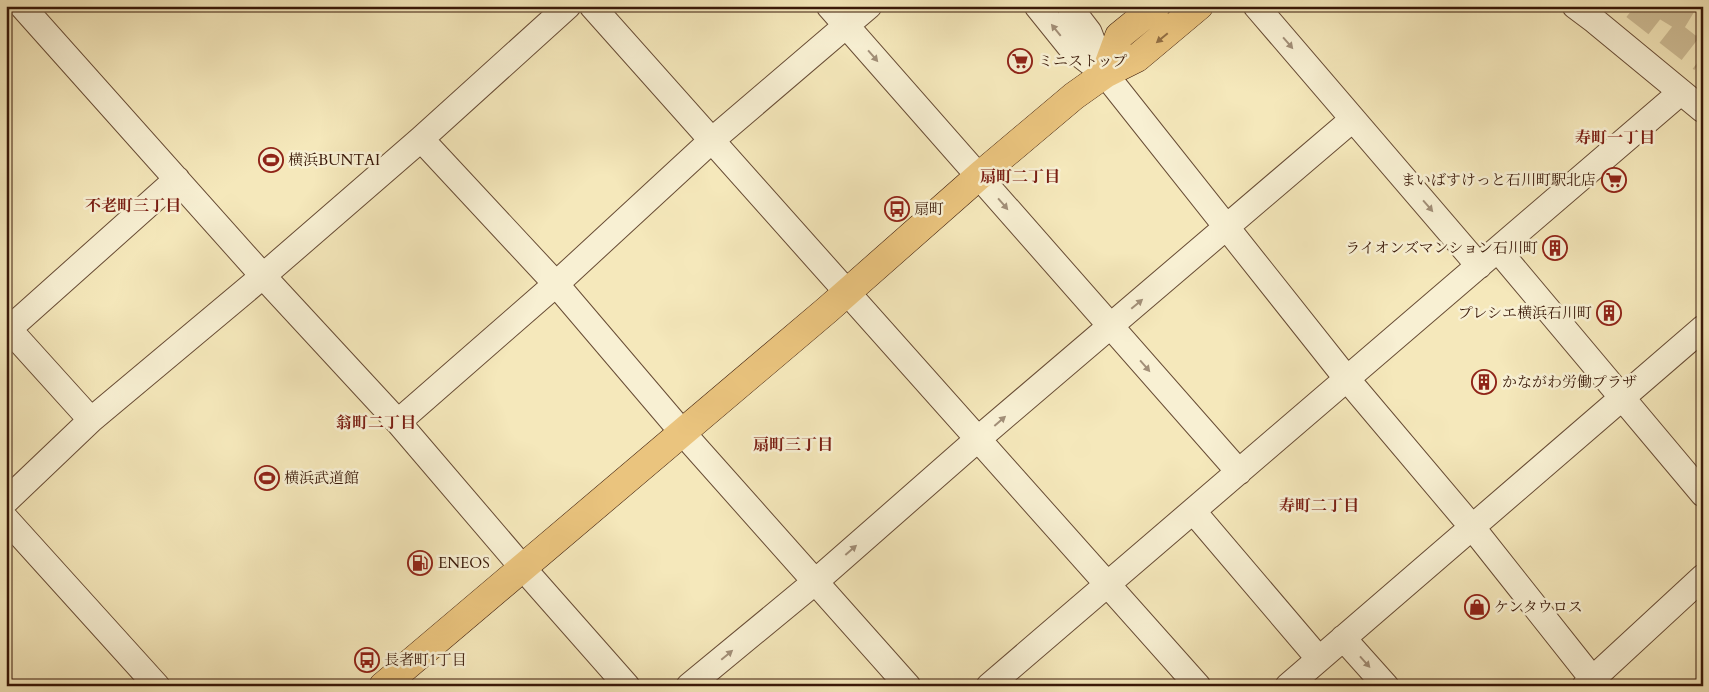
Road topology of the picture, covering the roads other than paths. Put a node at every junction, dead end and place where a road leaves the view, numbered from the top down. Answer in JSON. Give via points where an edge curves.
{"nodes":[{"id":1,"x":21,"y":6,"type":"edge"},
{"id":2,"x":568,"y":6,"type":"edge"},
{"id":3,"x":592,"y":6,"type":"edge"},
{"id":4,"x":829,"y":6,"type":"edge"},
{"id":5,"x":869,"y":6,"type":"edge"},
{"id":6,"x":1037,"y":6,"type":"edge"},
{"id":7,"x":1068,"y":6,"type":"edge"},
{"id":8,"x":1199,"y":6,"type":"edge"},
{"id":9,"x":1256,"y":6,"type":"edge"},
{"id":10,"x":1575,"y":6,"type":"edge"},
{"id":11,"x":1147,"y":11,"type":"edge"},
{"id":12,"x":6,"y":16,"type":"edge"},
{"id":13,"x":847,"y":26,"type":"junction"},
{"id":14,"x":1105,"y":74,"type":"junction"},
{"id":15,"x":1681,"y":92,"type":"junction"},
{"id":16,"x":1703,"y":110,"type":"edge"},
{"id":17,"x":1353,"y":119,"type":"junction"},
{"id":18,"x":421,"y":139,"type":"junction"},
{"id":19,"x":711,"y":141,"type":"junction"},
{"id":20,"x":979,"y":176,"type":"junction"},
{"id":21,"x":176,"y":178,"type":"junction"},
{"id":22,"x":1227,"y":227,"type":"junction"},
{"id":23,"x":1498,"y":250,"type":"junction"},
{"id":24,"x":1479,"y":266,"type":"junction"},
{"id":25,"x":264,"y":276,"type":"junction"},
{"id":26,"x":556,"y":284,"type":"junction"},
{"id":27,"x":848,"y":292,"type":"junction"},
{"id":28,"x":1110,"y":326,"type":"junction"},
{"id":29,"x":8,"y":328,"type":"edge"},
{"id":30,"x":1703,"y":328,"type":"edge"},
{"id":31,"x":1347,"y":379,"type":"junction"},
{"id":32,"x":1623,"y":398,"type":"junction"},
{"id":33,"x":91,"y":420,"type":"junction"},
{"id":34,"x":398,"y":422,"type":"junction"},
{"id":35,"x":682,"y":432,"type":"junction"},
{"id":36,"x":978,"y":439,"type":"junction"},
{"id":37,"x":1239,"y":472,"type":"junction"},
{"id":38,"x":1703,"y":494,"type":"edge"},
{"id":39,"x":6,"y":502,"type":"edge"},
{"id":40,"x":1193,"y":511,"type":"junction"},
{"id":41,"x":6,"y":519,"type":"edge"},
{"id":42,"x":1472,"y":527,"type":"junction"},
{"id":43,"x":522,"y":567,"type":"junction"},
{"id":44,"x":1703,"y":578,"type":"edge"},
{"id":45,"x":815,"y":582,"type":"junction"},
{"id":46,"x":1107,"y":585,"type":"junction"},
{"id":47,"x":1343,"y":638,"type":"junction"},
{"id":48,"x":1319,"y":659,"type":"junction"},
{"id":49,"x":1592,"y":684,"type":"edge"},
{"id":50,"x":157,"y":686,"type":"edge"},
{"id":51,"x":383,"y":686,"type":"edge"},
{"id":52,"x":627,"y":686,"type":"edge"},
{"id":53,"x":689,"y":686,"type":"edge"},
{"id":54,"x":908,"y":686,"type":"edge"},
{"id":55,"x":989,"y":686,"type":"edge"},
{"id":56,"x":1198,"y":686,"type":"edge"},
{"id":57,"x":1288,"y":686,"type":"edge"},
{"id":58,"x":1386,"y":686,"type":"edge"}],
"edges":[{"from":1,"to":12,"type":"street"},
{"from":1,"to":21,"type":"street"},
{"from":2,"to":18,"type":"street"},
{"from":3,"to":19,"type":"street"},
{"from":4,"to":13,"type":"street"},
{"from":5,"to":13,"type":"street"},
{"from":14,"to":6,"type":"street","one_way":true,"via":[[1070,47]]},
{"from":7,"to":14,"type":"street","via":[[1089,32]]},
{"from":8,"to":14,"type":"main road","one_way":true,"via":[[1137,58]]},
{"from":9,"to":17,"type":"street","one_way":true},
{"from":10,"to":15,"type":"street"},
{"from":11,"to":14,"type":"main road","via":[[1119,36]]},
{"from":13,"to":19,"type":"street"},
{"from":13,"to":20,"type":"street","one_way":true},
{"from":14,"to":20,"type":"main road"},
{"from":14,"to":22,"type":"street"},
{"from":15,"to":16,"type":"street"},
{"from":15,"to":23,"type":"street"},
{"from":17,"to":22,"type":"street"},
{"from":17,"to":24,"type":"street","one_way":true},
{"from":18,"to":25,"type":"street"},
{"from":18,"to":26,"type":"street"},
{"from":19,"to":26,"type":"street"},
{"from":19,"to":27,"type":"street"},
{"from":20,"to":27,"type":"main road"},
{"from":20,"to":28,"type":"street","one_way":true},
{"from":21,"to":25,"type":"street"},
{"from":21,"to":29,"type":"street"},
{"from":28,"to":22,"type":"street","one_way":true},
{"from":22,"to":31,"type":"street"},
{"from":23,"to":24,"type":"street"},
{"from":23,"to":32,"type":"street"},
{"from":24,"to":31,"type":"street"},
{"from":25,"to":33,"type":"street"},
{"from":25,"to":34,"type":"street"},
{"from":26,"to":34,"type":"street"},
{"from":26,"to":35,"type":"street"},
{"from":27,"to":35,"type":"main road"},
{"from":27,"to":36,"type":"street"},
{"from":36,"to":28,"type":"street","one_way":true},
{"from":28,"to":37,"type":"street","one_way":true},
{"from":29,"to":33,"type":"street"},
{"from":30,"to":32,"type":"street"},
{"from":31,"to":37,"type":"street"},
{"from":31,"to":42,"type":"street"},
{"from":32,"to":38,"type":"street"},
{"from":32,"to":42,"type":"street"},
{"from":33,"to":39,"type":"street"},
{"from":34,"to":43,"type":"street"},
{"from":35,"to":43,"type":"main road"},
{"from":35,"to":45,"type":"street"},
{"from":45,"to":36,"type":"street","one_way":true},
{"from":36,"to":46,"type":"street"},
{"from":37,"to":40,"type":"street"},
{"from":40,"to":46,"type":"street"},
{"from":40,"to":48,"type":"street"},
{"from":41,"to":50,"type":"street"},
{"from":42,"to":47,"type":"street"},
{"from":42,"to":49,"type":"street"},
{"from":43,"to":51,"type":"main road"},
{"from":43,"to":52,"type":"street"},
{"from":44,"to":49,"type":"street"},
{"from":53,"to":45,"type":"street","one_way":true},
{"from":45,"to":54,"type":"street"},
{"from":46,"to":55,"type":"street"},
{"from":46,"to":56,"type":"street"},
{"from":47,"to":48,"type":"street"},
{"from":47,"to":58,"type":"street","one_way":true},
{"from":48,"to":57,"type":"street"}]}
